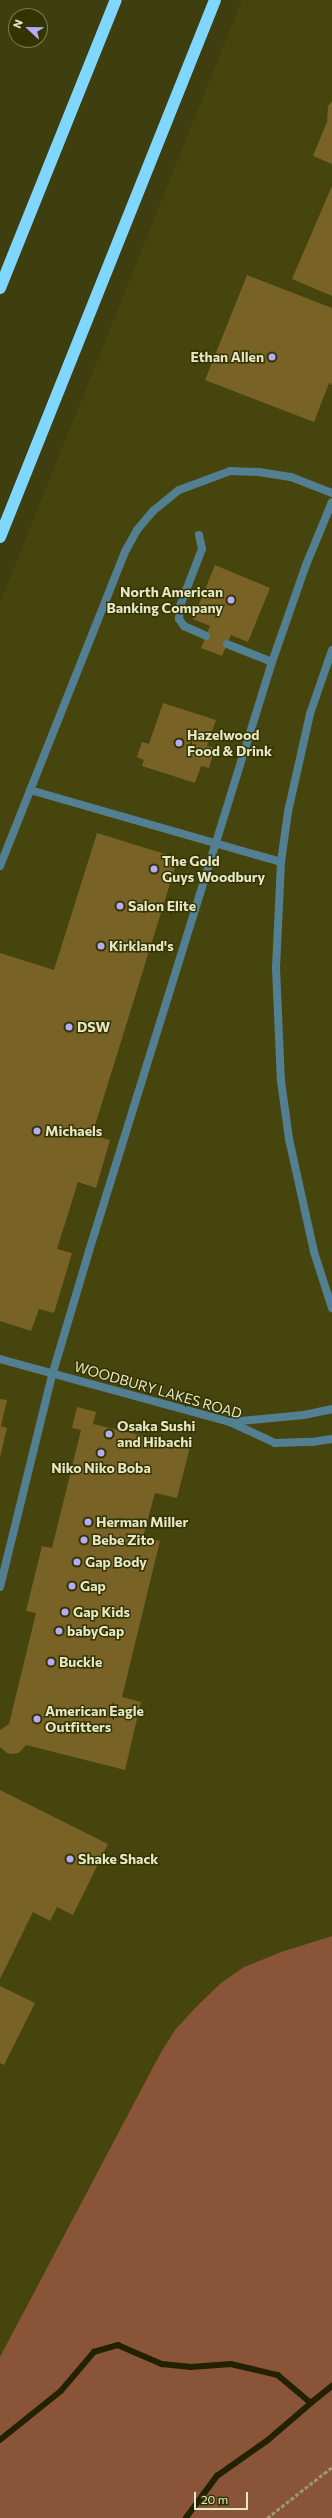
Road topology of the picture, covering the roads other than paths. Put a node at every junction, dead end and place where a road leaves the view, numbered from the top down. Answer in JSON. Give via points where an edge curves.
{"nodes":[{"id":1,"x":116,"y":0,"type":"edge"},
{"id":2,"x":215,"y":0,"type":"edge"},
{"id":3,"x":0,"y":288,"type":"edge"},
{"id":4,"x":332,"y":493,"type":"edge"},
{"id":5,"x":332,"y":502,"type":"edge"},
{"id":6,"x":199,"y":535,"type":"dead end"},
{"id":7,"x":0,"y":537,"type":"edge"},
{"id":8,"x":206,"y":636,"type":"dead end"},
{"id":9,"x":227,"y":644,"type":"dead end"},
{"id":10,"x":332,"y":650,"type":"edge"},
{"id":11,"x":272,"y":662,"type":"junction"},
{"id":12,"x":30,"y":790,"type":"junction"},
{"id":13,"x":215,"y":844,"type":"junction"},
{"id":14,"x":282,"y":862,"type":"junction"},
{"id":15,"x":0,"y":866,"type":"edge"},
{"id":16,"x":332,"y":1308,"type":"edge"},
{"id":17,"x":0,"y":1359,"type":"edge"},
{"id":18,"x":53,"y":1372,"type":"junction"},
{"id":19,"x":332,"y":1409,"type":"edge"},
{"id":20,"x":230,"y":1422,"type":"junction"},
{"id":21,"x":332,"y":1439,"type":"edge"},
{"id":22,"x":0,"y":1587,"type":"edge"}],
"edges":[{"from":1,"to":3,"type":"highway"},
{"from":2,"to":7,"type":"highway"},
{"from":4,"to":12,"type":"street","via":[[291,477],[230,471],[179,490],[153,511],[136,530],[126,550]]},
{"from":5,"to":11,"type":"street","via":[[306,565]]},
{"from":6,"to":8,"type":"street","via":[[202,549],[180,606],[178,618],[184,626]]},
{"from":9,"to":11,"type":"street"},
{"from":10,"to":14,"type":"street","via":[[310,714],[300,756]]},
{"from":11,"to":13,"type":"street"},
{"from":12,"to":13,"type":"street"},
{"from":12,"to":15,"type":"street"},
{"from":13,"to":14,"type":"street"},
{"from":13,"to":18,"type":"street"},
{"from":14,"to":16,"type":"street","via":[[276,968],[281,1082],[300,1197]]},
{"from":17,"to":18,"type":"street","name":"WOODBURY LAKES ROAD"},
{"from":18,"to":20,"type":"street","name":"WOODBURY LAKES ROAD"},
{"from":18,"to":22,"type":"street"},
{"from":19,"to":20,"type":"street","via":[[304,1415]]},
{"from":20,"to":21,"type":"street","name":"WOODBURY LAKES ROAD","via":[[275,1443]]}]}
